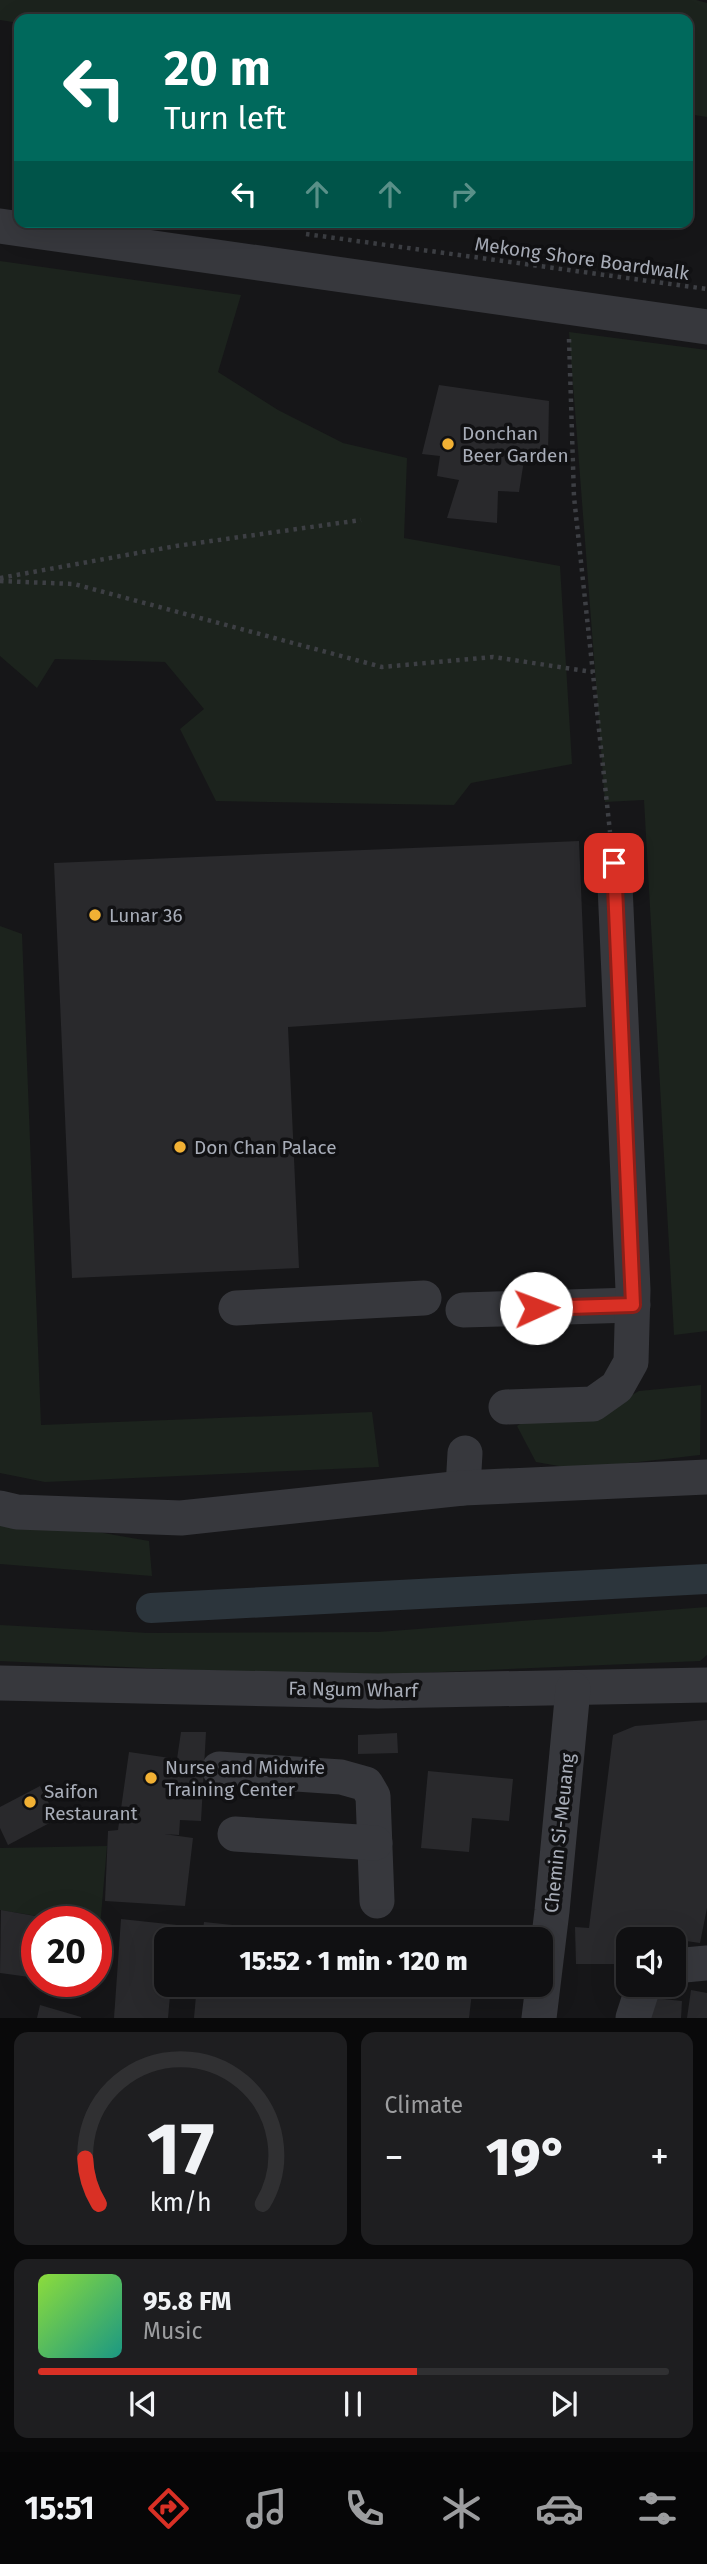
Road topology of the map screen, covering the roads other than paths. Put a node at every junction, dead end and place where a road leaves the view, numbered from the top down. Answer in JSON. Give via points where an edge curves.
{"nodes":[{"id":1,"x":14,"y":228,"type":"edge"},
{"id":2,"x":707,"y":327,"type":"edge"},
{"id":3,"x":612,"y":849,"type":"road end"},
{"id":4,"x":424,"y":1298,"type":"dead end"},
{"id":5,"x":633,"y":1305,"type":"junction"},
{"id":6,"x":236,"y":1308,"type":"dead end"},
{"id":7,"x":463,"y":1311,"type":"dead end"},
{"id":8,"x":506,"y":1408,"type":"dead end"},
{"id":9,"x":465,"y":1453,"type":"dead end"},
{"id":10,"x":707,"y":1477,"type":"edge"},
{"id":11,"x":463,"y":1489,"type":"junction"},
{"id":12,"x":0,"y":1508,"type":"edge"},
{"id":13,"x":0,"y":1683,"type":"edge"},
{"id":14,"x":707,"y":1685,"type":"edge"},
{"id":15,"x":573,"y":1689,"type":"junction"},
{"id":16,"x":219,"y":1769,"type":"dead end"},
{"id":17,"x":235,"y":1834,"type":"dead end"},
{"id":18,"x":375,"y":1843,"type":"junction"},
{"id":19,"x":377,"y":1901,"type":"dead end"},
{"id":20,"x":707,"y":1963,"type":"edge"},
{"id":21,"x":686,"y":1965,"type":"edge"},
{"id":22,"x":640,"y":1997,"type":"edge"},
{"id":23,"x":539,"y":2018,"type":"edge"},
{"id":24,"x":633,"y":2018,"type":"edge"}],
"edges":[{"from":1,"to":2,"type":"street"},
{"from":3,"to":5,"type":"street"},
{"from":4,"to":6,"type":"street"},
{"from":5,"to":7,"type":"street"},
{"from":5,"to":8,"type":"street","via":[[631,1362],[617,1387],[593,1404]]},
{"from":9,"to":11,"type":"street"},
{"from":10,"to":11,"type":"street"},
{"from":11,"to":12,"type":"street","via":[[181,1518]]},
{"from":13,"to":15,"type":"street","name":"Fa Ngum Wharf"},
{"from":14,"to":15,"type":"street","name":"Fa Ngum Wharf"},
{"from":15,"to":23,"type":"street","name":"Chemin Si-Meuang"},
{"from":16,"to":18,"type":"street","via":[[341,1777],[366,1784],[373,1796]]},
{"from":17,"to":18,"type":"street"},
{"from":18,"to":19,"type":"street"},
{"from":20,"to":21,"type":"street"},
{"from":22,"to":24,"type":"street"}]}
